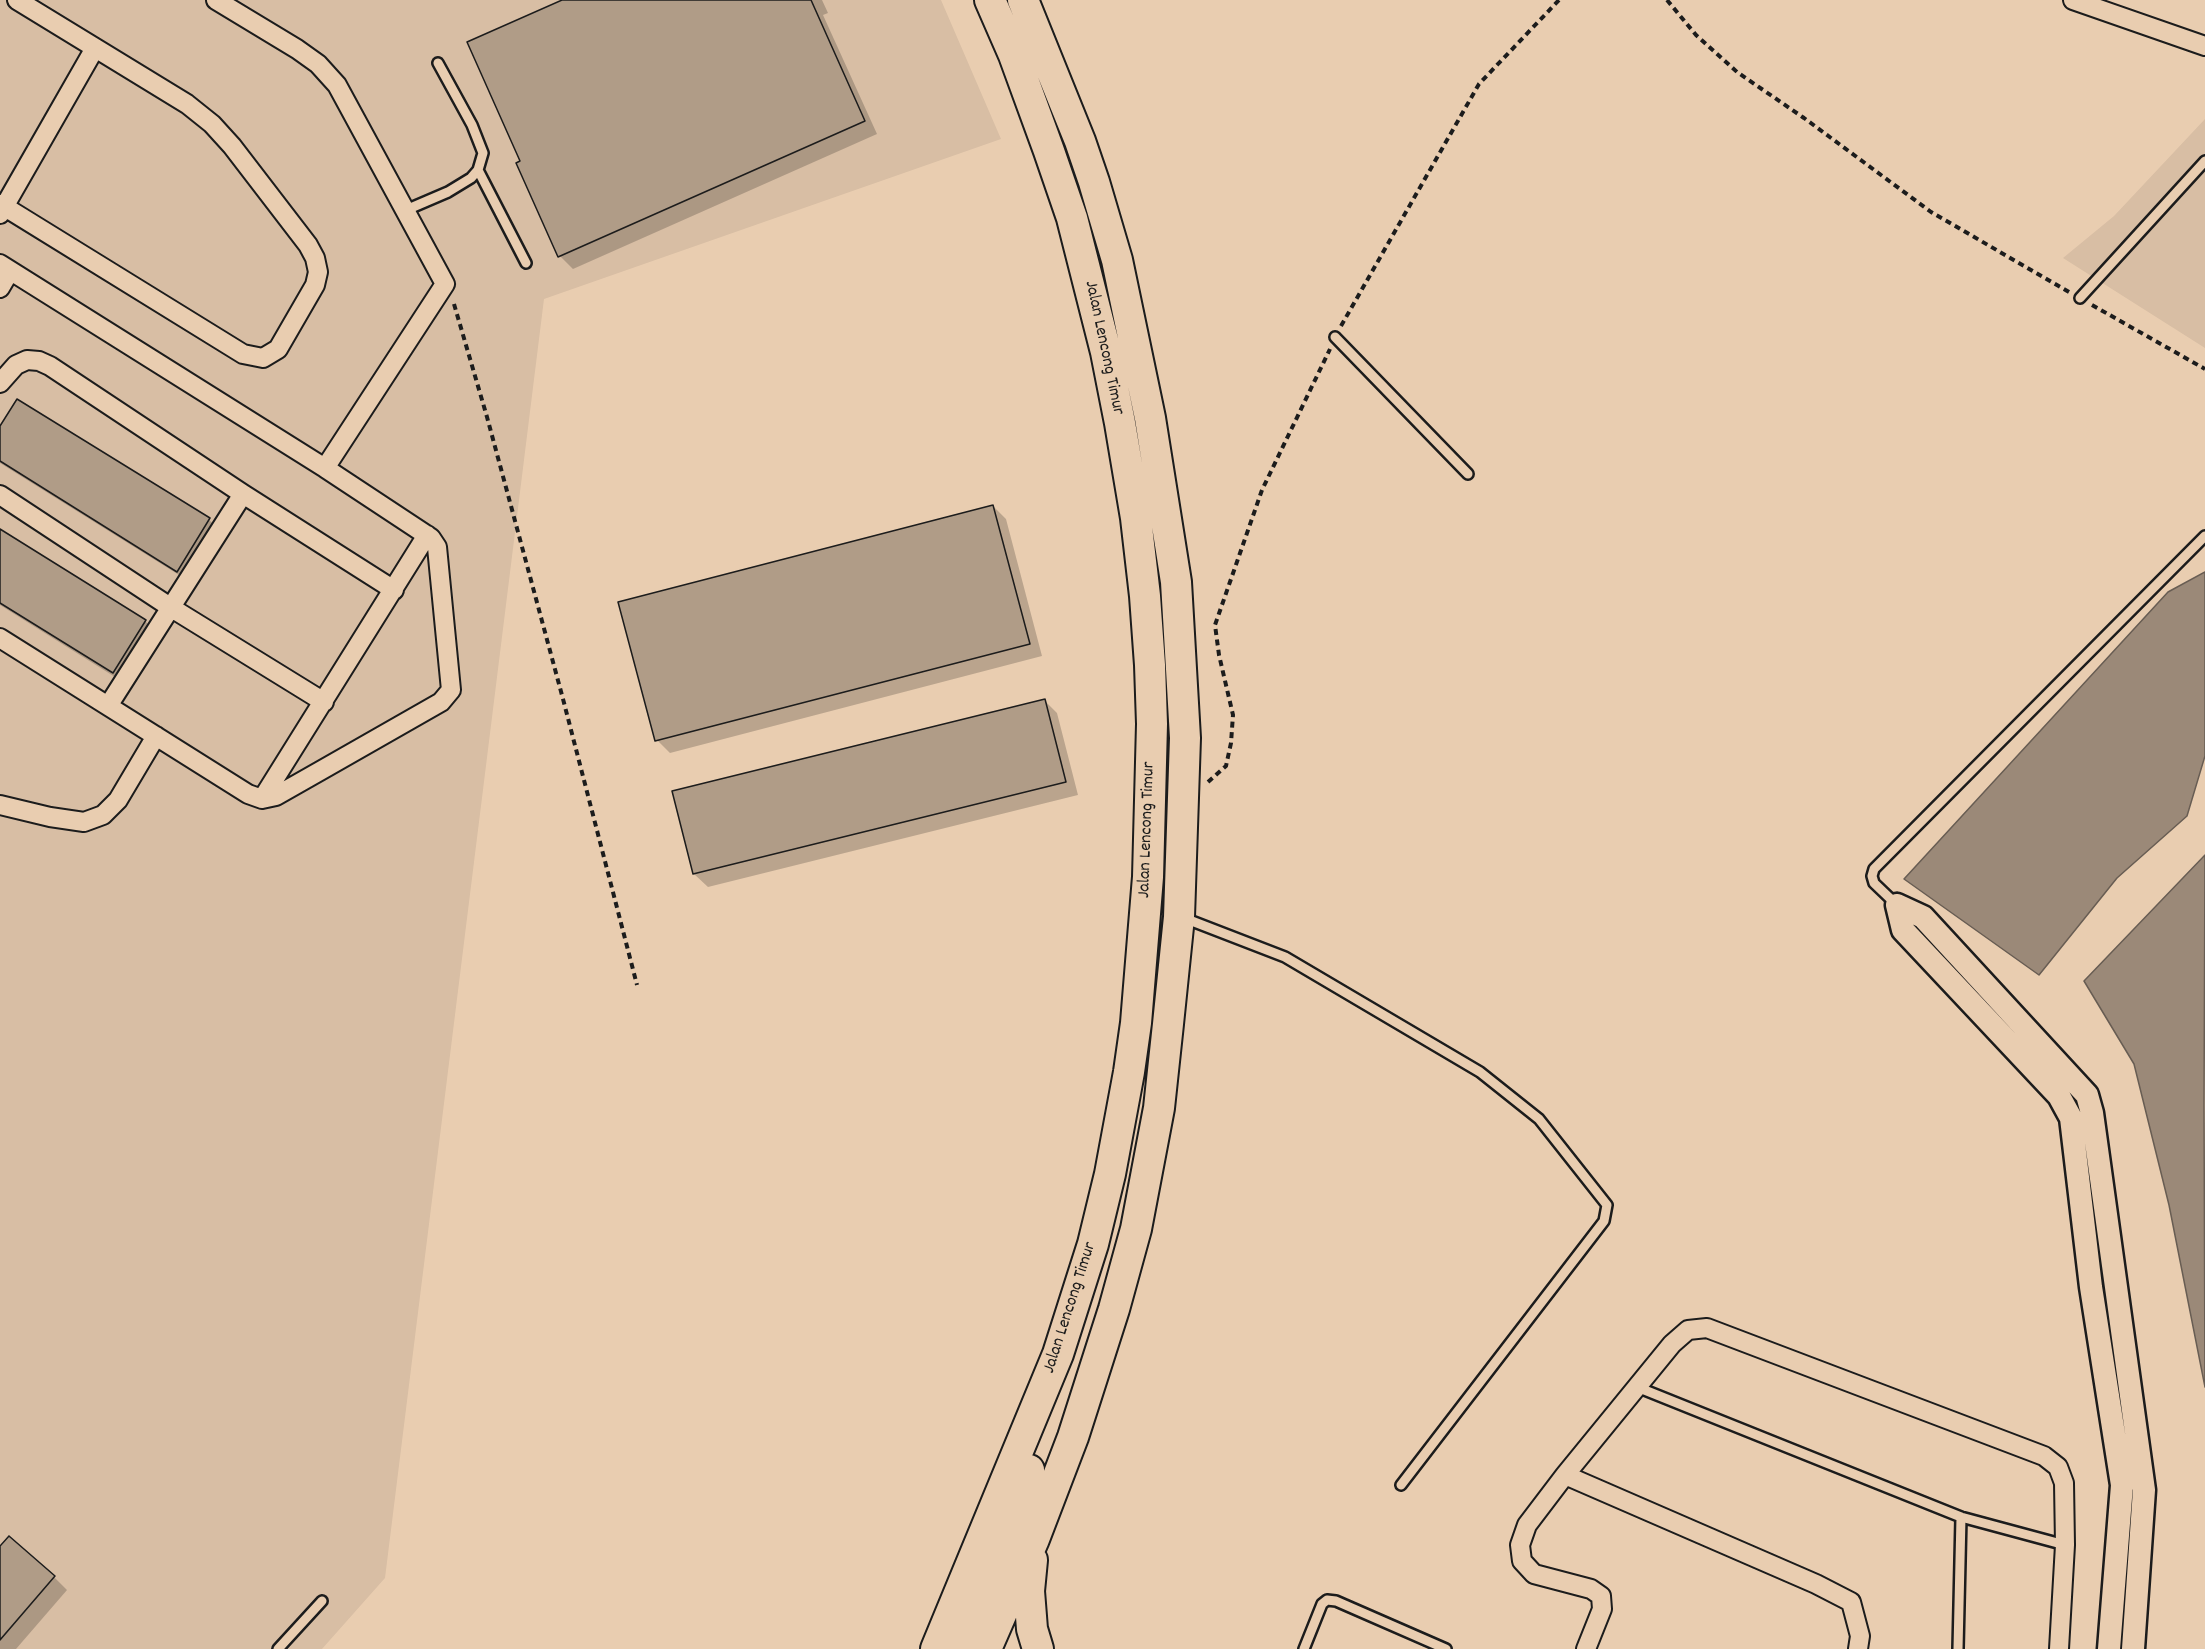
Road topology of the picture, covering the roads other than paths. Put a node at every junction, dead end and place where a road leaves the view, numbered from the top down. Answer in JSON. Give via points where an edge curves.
{"nodes":[{"id":1,"x":17,"y":0,"type":"edge"},
{"id":2,"x":216,"y":0,"type":"edge"},
{"id":3,"x":990,"y":0,"type":"edge"},
{"id":4,"x":1023,"y":0,"type":"edge"},
{"id":5,"x":2073,"y":0,"type":"edge"},
{"id":6,"x":2205,"y":46,"type":"edge"},
{"id":7,"x":95,"y":48,"type":"junction"},
{"id":8,"x":438,"y":63,"type":"dead end"},
{"id":9,"x":2205,"y":161,"type":"edge"},
{"id":10,"x":478,"y":170,"type":"junction"},
{"id":11,"x":1,"y":208,"type":"edge"},
{"id":12,"x":406,"y":210,"type":"junction"},
{"id":13,"x":526,"y":263,"type":"dead end"},
{"id":14,"x":5,"y":268,"type":"edge"},
{"id":15,"x":0,"y":288,"type":"edge"},
{"id":16,"x":2080,"y":298,"type":"road end"},
{"id":17,"x":1335,"y":337,"type":"road end"},
{"id":18,"x":0,"y":383,"type":"edge"},
{"id":19,"x":325,"y":468,"type":"junction"},
{"id":20,"x":1468,"y":474,"type":"dead end"},
{"id":21,"x":243,"y":494,"type":"junction"},
{"id":22,"x":0,"y":495,"type":"edge"},
{"id":23,"x":427,"y":536,"type":"junction"},
{"id":24,"x":2205,"y":536,"type":"edge"},
{"id":25,"x":394,"y":590,"type":"junction"},
{"id":26,"x":170,"y":607,"type":"junction"},
{"id":27,"x":0,"y":638,"type":"edge"},
{"id":28,"x":324,"y":702,"type":"junction"},
{"id":29,"x":108,"y":706,"type":"junction"},
{"id":30,"x":156,"y":736,"type":"junction"},
{"id":31,"x":262,"y":799,"type":"junction"},
{"id":32,"x":0,"y":805,"type":"edge"},
{"id":33,"x":1897,"y":905,"type":"junction"},
{"id":34,"x":1179,"y":916,"type":"junction"},
{"id":35,"x":1058,"y":1354,"type":"junction"},
{"id":36,"x":1637,"y":1387,"type":"junction"},
{"id":37,"x":1565,"y":1474,"type":"junction"},
{"id":38,"x":1401,"y":1485,"type":"dead end"},
{"id":39,"x":1961,"y":1517,"type":"junction"},
{"id":40,"x":1034,"y":1539,"type":"junction"},
{"id":41,"x":2065,"y":1545,"type":"junction"},
{"id":42,"x":322,"y":1601,"type":"dead end"},
{"id":43,"x":2065,"y":1648,"type":"edge"},
{"id":44,"x":278,"y":1649,"type":"edge"},
{"id":45,"x":936,"y":1649,"type":"edge"},
{"id":46,"x":963,"y":1649,"type":"edge"},
{"id":47,"x":986,"y":1649,"type":"edge"},
{"id":48,"x":1038,"y":1649,"type":"edge"},
{"id":49,"x":1304,"y":1649,"type":"edge"},
{"id":50,"x":1446,"y":1649,"type":"edge"},
{"id":51,"x":1586,"y":1649,"type":"edge"},
{"id":52,"x":1858,"y":1649,"type":"edge"},
{"id":53,"x":1958,"y":1649,"type":"edge"},
{"id":54,"x":2109,"y":1649,"type":"edge"},
{"id":55,"x":2133,"y":1649,"type":"edge"}],
"edges":[{"from":1,"to":7,"type":"street"},
{"from":2,"to":12,"type":"street","via":[[297,49],[328,74]]},
{"from":3,"to":35,"type":"highway","name":"Jalan Lencong Timur","via":[[1050,150],[1101,329],[1136,518],[1150,665],[1148,877],[1134,1033],[1110,1174],[1093,1244]]},
{"from":4,"to":34,"type":"highway","name":"Jalan Lencong Timur","via":[[1095,182],[1117,260],[1150,418],[1176,582],[1185,738]]},
{"from":5,"to":6,"type":"street"},
{"from":7,"to":11,"type":"street"},
{"from":7,"to":11,"type":"street","via":[[187,104],[212,124],[308,245],[318,272],[315,285],[278,349],[263,358],[243,354]]},
{"from":8,"to":10,"type":"lane","via":[[483,153]]},
{"from":9,"to":16,"type":"lane"},
{"from":10,"to":12,"type":"lane","via":[[447,192]]},
{"from":10,"to":13,"type":"lane"},
{"from":12,"to":19,"type":"street","via":[[445,284]]},
{"from":14,"to":15,"type":"street"},
{"from":14,"to":19,"type":"street"},
{"from":17,"to":20,"type":"lane"},
{"from":18,"to":21,"type":"street","via":[[16,365],[27,360],[50,366]]},
{"from":19,"to":23,"type":"street"},
{"from":21,"to":25,"type":"street"},
{"from":21,"to":26,"type":"street"},
{"from":22,"to":26,"type":"street"},
{"from":23,"to":25,"type":"street"},
{"from":23,"to":31,"type":"street","via":[[437,547],[449,694],[286,791]]},
{"from":24,"to":33,"type":"lane","via":[[1874,868],[1874,883]]},
{"from":25,"to":28,"type":"street"},
{"from":26,"to":28,"type":"street"},
{"from":26,"to":29,"type":"street"},
{"from":27,"to":29,"type":"street"},
{"from":28,"to":31,"type":"street"},
{"from":29,"to":30,"type":"street"},
{"from":30,"to":31,"type":"street"},
{"from":30,"to":32,"type":"street","via":[[118,800],[103,815],[84,822]]},
{"from":33,"to":54,"type":"street","via":[[1903,930],[2059,1096],[2071,1118],[2091,1287],[2122,1485]]},
{"from":33,"to":55,"type":"street","via":[[1923,917],[2086,1095],[2092,1113],[2144,1490]]},
{"from":34,"to":38,"type":"lane","via":[[1285,957],[1480,1072],[1539,1119],[1607,1205],[1604,1221]]},
{"from":34,"to":40,"type":"highway","name":"Jalan Lencong Timur","via":[[1159,1108],[1136,1229],[1073,1437]]},
{"from":35,"to":45,"type":"highway","name":"Jalan Lencong Timur"},
{"from":35,"to":46,"type":"highway","via":[[1033,1458]]},
{"from":36,"to":37,"type":"street"},
{"from":36,"to":39,"type":"lane"},
{"from":36,"to":41,"type":"street","via":[[1688,1330],[1707,1328],[2044,1456],[2058,1467],[2064,1483]]},
{"from":37,"to":51,"type":"street","via":[[1527,1525],[1520,1545],[1522,1561],[1534,1574],[1591,1589],[1601,1596],[1602,1609]]},
{"from":37,"to":52,"type":"street","via":[[1851,1602],[1860,1636]]},
{"from":39,"to":41,"type":"lane"},
{"from":39,"to":53,"type":"lane"},
{"from":40,"to":47,"type":"highway","name":"Jalan Lencong Timur"},
{"from":40,"to":48,"type":"highway","via":[[1029,1591]]},
{"from":41,"to":43,"type":"street"},
{"from":42,"to":44,"type":"lane"},
{"from":49,"to":50,"type":"lane","via":[[1327,1600],[1336,1600]]}]}
